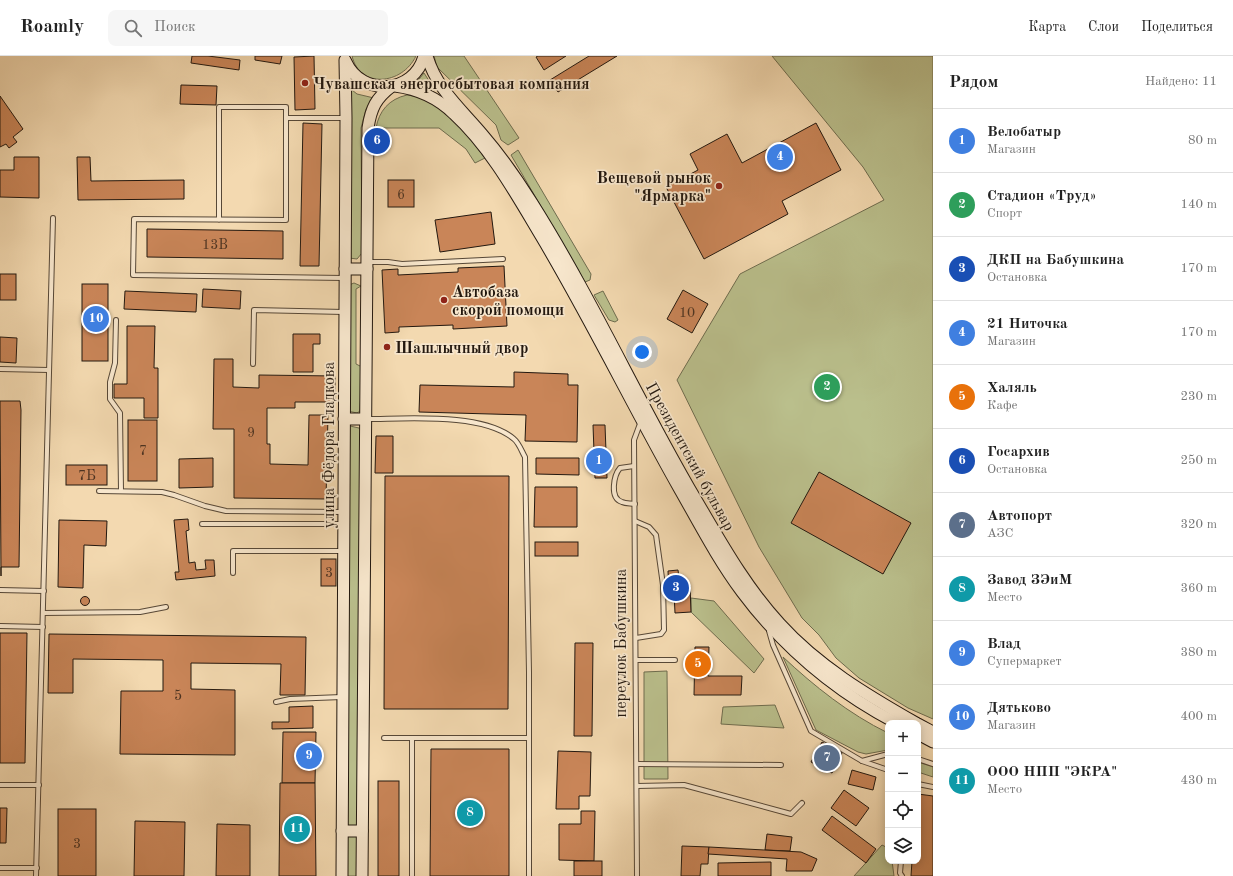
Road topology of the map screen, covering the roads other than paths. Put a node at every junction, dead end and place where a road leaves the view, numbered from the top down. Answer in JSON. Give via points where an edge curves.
{"nodes":[{"id":1,"x":425,"y":56,"type":"edge"},
{"id":2,"x":344,"y":58,"type":"edge"},
{"id":3,"x":393,"y":86,"type":"junction"},
{"id":4,"x":286,"y":118,"type":"junction"},
{"id":5,"x":346,"y":118,"type":"junction"},
{"id":6,"x":53,"y":218,"type":"dead end"},
{"id":7,"x":218,"y":220,"type":"junction"},
{"id":8,"x":503,"y":259,"type":"dead end"},
{"id":9,"x":367,"y":265,"type":"junction"},
{"id":10,"x":345,"y":273,"type":"junction"},
{"id":11,"x":345,"y":312,"type":"junction"},
{"id":12,"x":116,"y":320,"type":"dead end"},
{"id":13,"x":252,"y":364,"type":"dead end"},
{"id":14,"x":0,"y":369,"type":"edge"},
{"id":15,"x":49,"y":370,"type":"junction"},
{"id":16,"x":644,"y":417,"type":"junction"},
{"id":17,"x":344,"y":419,"type":"junction"},
{"id":18,"x":366,"y":419,"type":"junction"},
{"id":19,"x":634,"y":466,"type":"junction"},
{"id":20,"x":99,"y":491,"type":"dead end"},
{"id":21,"x":121,"y":491,"type":"junction"},
{"id":22,"x":635,"y":504,"type":"junction"},
{"id":23,"x":344,"y":512,"type":"junction"},
{"id":24,"x":635,"y":521,"type":"junction"},
{"id":25,"x":202,"y":524,"type":"dead end"},
{"id":26,"x":344,"y":524,"type":"junction"},
{"id":27,"x":343,"y":551,"type":"junction"},
{"id":28,"x":233,"y":573,"type":"dead end"},
{"id":29,"x":0,"y":590,"type":"edge"},
{"id":30,"x":44,"y":590,"type":"junction"},
{"id":31,"x":166,"y":607,"type":"dead end"},
{"id":32,"x":43,"y":614,"type":"junction"},
{"id":33,"x":767,"y":624,"type":"junction"},
{"id":34,"x":0,"y":626,"type":"edge"},
{"id":35,"x":43,"y":626,"type":"junction"},
{"id":36,"x":636,"y":638,"type":"junction"},
{"id":37,"x":636,"y":660,"type":"junction"},
{"id":38,"x":675,"y":660,"type":"dead end"},
{"id":39,"x":342,"y":696,"type":"junction"},
{"id":40,"x":276,"y":702,"type":"dead end"},
{"id":41,"x":891,"y":720,"type":"edge"},
{"id":42,"x":911,"y":720,"type":"edge"},
{"id":43,"x":921,"y":726,"type":"edge"},
{"id":44,"x":933,"y":732,"type":"edge"},
{"id":45,"x":921,"y":736,"type":"edge"},
{"id":46,"x":384,"y":738,"type":"dead end"},
{"id":47,"x":412,"y":738,"type":"junction"},
{"id":48,"x":529,"y":738,"type":"junction"},
{"id":49,"x":933,"y":742,"type":"edge"},
{"id":50,"x":885,"y":755,"type":"edge"},
{"id":51,"x":921,"y":760,"type":"edge"},
{"id":52,"x":862,"y":761,"type":"junction"},
{"id":53,"x":637,"y":764,"type":"junction"},
{"id":54,"x":933,"y":764,"type":"edge"},
{"id":55,"x":781,"y":765,"type":"dead end"},
{"id":56,"x":885,"y":769,"type":"edge"},
{"id":57,"x":0,"y":785,"type":"edge"},
{"id":58,"x":39,"y":785,"type":"junction"},
{"id":59,"x":921,"y":785,"type":"edge"},
{"id":60,"x":637,"y":786,"type":"junction"},
{"id":61,"x":933,"y":787,"type":"edge"},
{"id":62,"x":802,"y":803,"type":"dead end"},
{"id":63,"x":342,"y":831,"type":"junction"},
{"id":64,"x":362,"y":831,"type":"junction"},
{"id":65,"x":901,"y":864,"type":"edge"},
{"id":66,"x":0,"y":868,"type":"edge"},
{"id":67,"x":37,"y":868,"type":"junction"},
{"id":68,"x":36,"y":876,"type":"edge"},
{"id":69,"x":342,"y":876,"type":"edge"},
{"id":70,"x":362,"y":876,"type":"edge"},
{"id":71,"x":412,"y":876,"type":"edge"},
{"id":72,"x":529,"y":876,"type":"edge"},
{"id":73,"x":637,"y":876,"type":"edge"},
{"id":74,"x":902,"y":876,"type":"edge"}],
"edges":[{"from":1,"to":3,"type":"main road","via":[[411,77]]},
{"from":1,"to":16,"type":"main road","name":"Президентский бульвар","via":[[442,89],[498,153],[562,252]]},
{"from":2,"to":3,"type":"main road","name":"Президентский бульвар","via":[[353,74],[365,83],[381,87]]},
{"from":2,"to":5,"type":"main road","name":"улица Фёдора Гладкова"},
{"from":3,"to":9,"type":"main road","via":[[375,101],[368,128]]},
{"from":3,"to":16,"type":"main road","name":"Президентский бульвар","via":[[417,90],[441,102],[477,139],[523,205]]},
{"from":4,"to":5,"type":"lane"},
{"from":4,"to":7,"type":"lane","via":[[286,220]]},
{"from":4,"to":7,"type":"lane","via":[[286,107],[219,107]]},
{"from":5,"to":10,"type":"main road","name":"улица Фёдора Гладкова"},
{"from":6,"to":15,"type":"lane"},
{"from":7,"to":10,"type":"lane","via":[[134,219],[133,275]]},
{"from":8,"to":9,"type":"lane","via":[[402,264],[388,262]]},
{"from":9,"to":10,"type":"main road"},
{"from":9,"to":18,"type":"main road"},
{"from":10,"to":11,"type":"main road","name":"улица Фёдора Гладкова"},
{"from":11,"to":13,"type":"lane","via":[[254,310]]},
{"from":11,"to":17,"type":"main road","name":"улица Фёдора Гладкова"},
{"from":12,"to":21,"type":"lane","via":[[115,363],[110,382],[110,399],[120,413]]},
{"from":14,"to":15,"type":"lane"},
{"from":15,"to":30,"type":"lane"},
{"from":16,"to":19,"type":"lane","name":"переулок Бабушкина","via":[[634,440]]},
{"from":16,"to":33,"type":"main road","name":"Президентский бульвар","via":[[714,549]]},
{"from":16,"to":42,"type":"main road","name":"Президентский бульвар","via":[[761,603],[803,647],[833,672]]},
{"from":17,"to":18,"type":"main road"},
{"from":17,"to":23,"type":"main road","name":"улица Фёдора Гладкова"},
{"from":18,"to":48,"type":"lane","via":[[446,419],[492,426],[515,439],[525,458]]},
{"from":18,"to":64,"type":"main road"},
{"from":19,"to":22,"type":"lane","name":"переулок Бабушкина"},
{"from":19,"to":22,"type":"lane","via":[[620,468],[614,492],[621,502]]},
{"from":20,"to":21,"type":"lane"},
{"from":21,"to":23,"type":"lane","via":[[162,492],[226,511]]},
{"from":22,"to":24,"type":"lane","name":"переулок Бабушкина"},
{"from":23,"to":26,"type":"main road","name":"улица Фёдора Гладкова"},
{"from":24,"to":36,"type":"lane","name":"переулок Бабушкина"},
{"from":24,"to":36,"type":"lane","via":[[649,527],[656,535],[663,585],[664,630],[661,634]]},
{"from":25,"to":26,"type":"lane"},
{"from":26,"to":27,"type":"main road","name":"улица Фёдора Гладкова"},
{"from":27,"to":28,"type":"lane","via":[[233,551]]},
{"from":27,"to":39,"type":"main road","name":"улица Фёдора Гладкова"},
{"from":29,"to":30,"type":"lane"},
{"from":30,"to":32,"type":"lane"},
{"from":31,"to":32,"type":"lane","via":[[140,612]]},
{"from":32,"to":35,"type":"lane"},
{"from":33,"to":41,"type":"main road","name":"Президентский бульвар","via":[[817,671]]},
{"from":33,"to":52,"type":"lane","via":[[773,645],[811,731]]},
{"from":34,"to":35,"type":"lane"},
{"from":35,"to":58,"type":"lane"},
{"from":36,"to":37,"type":"lane","name":"переулок Бабушкина"},
{"from":37,"to":38,"type":"lane"},
{"from":37,"to":53,"type":"lane","name":"переулок Бабушкина"},
{"from":39,"to":40,"type":"lane"},
{"from":39,"to":63,"type":"main road","name":"улица Фёдора Гладкова"},
{"from":43,"to":44,"type":"main road","name":"Президентский бульвар"},
{"from":45,"to":49,"type":"main road"},
{"from":46,"to":47,"type":"lane"},
{"from":47,"to":48,"type":"lane"},
{"from":47,"to":71,"type":"lane"},
{"from":48,"to":72,"type":"lane"},
{"from":50,"to":52,"type":"lane"},
{"from":51,"to":54,"type":"lane"},
{"from":52,"to":56,"type":"lane"},
{"from":53,"to":55,"type":"lane"},
{"from":53,"to":60,"type":"lane","name":"переулок Бабушкина"},
{"from":57,"to":58,"type":"lane"},
{"from":58,"to":67,"type":"lane"},
{"from":59,"to":61,"type":"lane"},
{"from":60,"to":62,"type":"lane","via":[[684,785],[791,814]]},
{"from":60,"to":73,"type":"lane","name":"переулок Бабушкина"},
{"from":63,"to":64,"type":"main road"},
{"from":63,"to":69,"type":"main road","name":"улица Фёдора Гладкова"},
{"from":64,"to":70,"type":"main road"},
{"from":65,"to":74,"type":"lane"},
{"from":66,"to":67,"type":"lane"},
{"from":67,"to":68,"type":"lane"}]}
